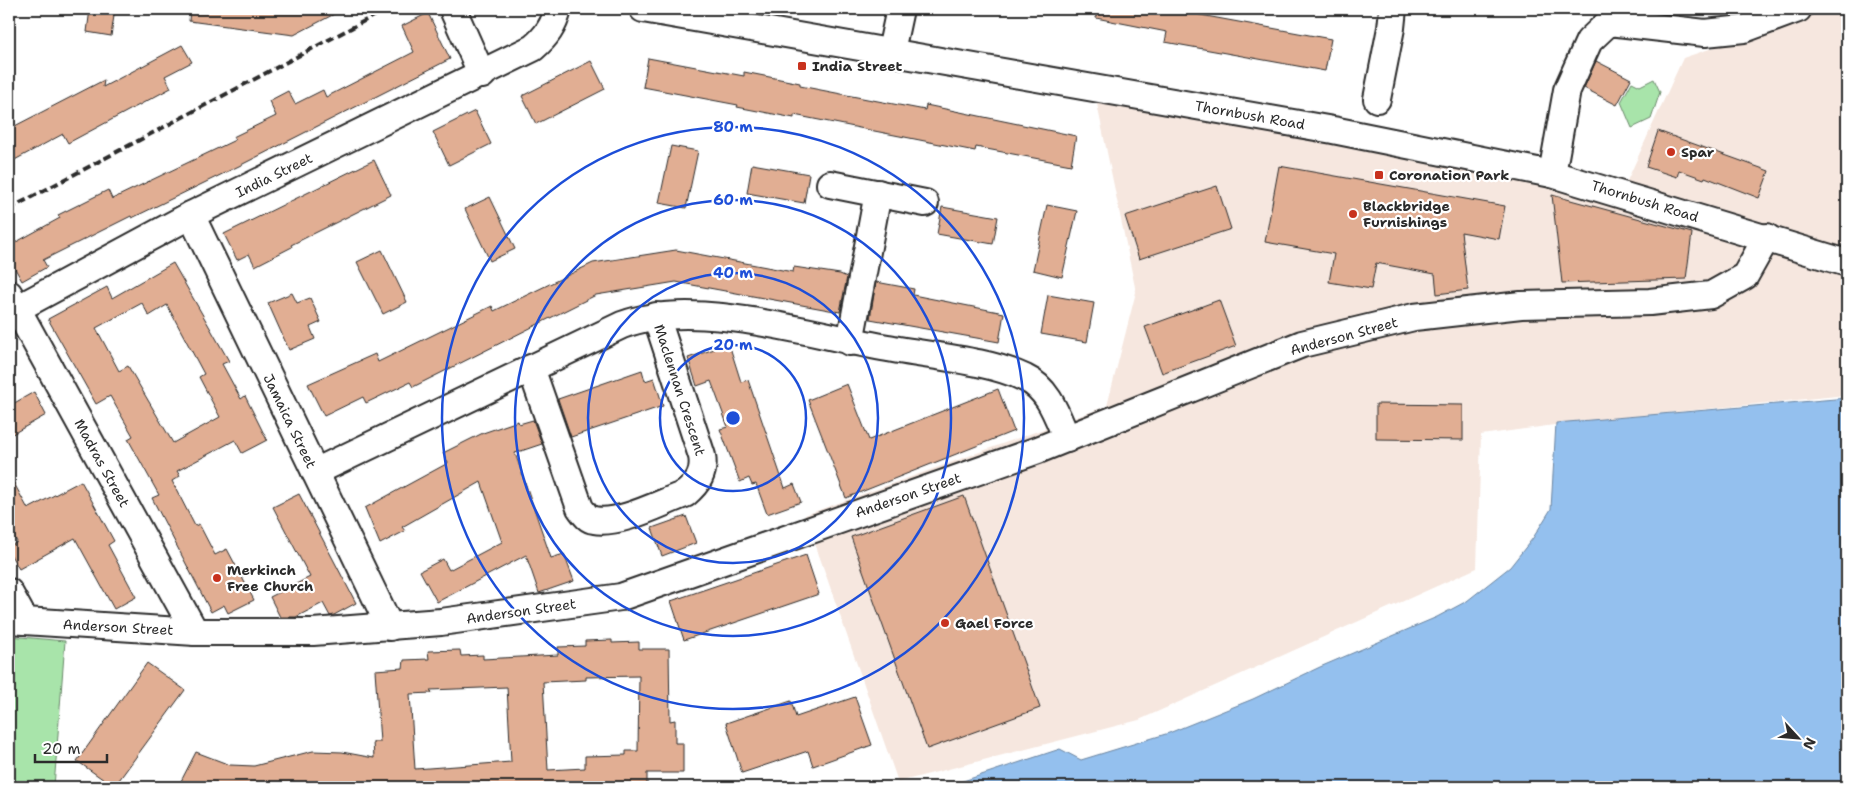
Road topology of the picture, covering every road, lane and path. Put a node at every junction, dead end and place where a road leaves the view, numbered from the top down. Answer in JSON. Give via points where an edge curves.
{"nodes":[{"id":1,"x":558,"y":9,"type":"edge"},
{"id":2,"x":643,"y":9,"type":"edge"},
{"id":3,"x":900,"y":9,"type":"edge"},
{"id":4,"x":1393,"y":9,"type":"edge"},
{"id":5,"x":1798,"y":9,"type":"edge"},
{"id":6,"x":454,"y":12,"type":"dead end"},
{"id":7,"x":891,"y":51,"type":"junction"},
{"id":8,"x":482,"y":75,"type":"junction"},
{"id":9,"x":1377,"y":99,"type":"dead end"},
{"id":10,"x":1552,"y":174,"type":"junction"},
{"id":11,"x":830,"y":184,"type":"dead end"},
{"id":12,"x":878,"y":193,"type":"junction"},
{"id":13,"x":925,"y":203,"type":"dead end"},
{"id":14,"x":191,"y":215,"type":"junction"},
{"id":15,"x":1766,"y":237,"type":"junction"},
{"id":16,"x":1847,"y":263,"type":"edge"},
{"id":17,"x":11,"y":305,"type":"edge"},
{"id":18,"x":656,"y":316,"type":"junction"},
{"id":19,"x":850,"y":342,"type":"junction"},
{"id":20,"x":531,"y":368,"type":"junction"},
{"id":21,"x":1067,"y":438,"type":"junction"},
{"id":22,"x":315,"y":472,"type":"junction"},
{"id":23,"x":9,"y":592,"type":"edge"},
{"id":24,"x":17,"y":621,"type":"edge"},
{"id":25,"x":390,"y":628,"type":"junction"},
{"id":26,"x":196,"y":632,"type":"junction"}],
"edges":[{"from":1,"to":8,"type":"street","via":[[546,37],[533,48]]},
{"from":2,"to":7,"type":"street","name":"Thornbush Road"},
{"from":3,"to":7,"type":"street"},
{"from":4,"to":9,"type":"street"},
{"from":5,"to":10,"type":"street","via":[[1744,29],[1705,33],[1609,22],[1589,41],[1567,90]]},
{"from":6,"to":8,"type":"street"},
{"from":7,"to":10,"type":"street","name":"Thornbush Road","via":[[1333,130]]},
{"from":8,"to":14,"type":"street","name":"India Street"},
{"from":10,"to":15,"type":"street","name":"Thornbush Road"},
{"from":11,"to":12,"type":"street"},
{"from":12,"to":13,"type":"street"},
{"from":12,"to":19,"type":"street"},
{"from":14,"to":17,"type":"street","name":"India Street"},
{"from":14,"to":22,"type":"street","name":"Jamaica Street"},
{"from":15,"to":16,"type":"street","name":"Thornbush Road"},
{"from":15,"to":21,"type":"street","name":"Anderson Street","via":[[1745,276],[1711,295],[1650,302],[1521,305],[1414,317],[1302,344]]},
{"from":17,"to":26,"type":"street","name":"Madras Street"},
{"from":18,"to":19,"type":"street","name":"Maclennan Crescent","via":[[747,321]]},
{"from":18,"to":20,"type":"street","name":"Maclennan Crescent","via":[[622,325]]},
{"from":18,"to":20,"type":"street","name":"Maclennan Crescent","via":[[704,466],[694,486],[685,494],[618,519],[593,520],[586,517],[580,508]]},
{"from":19,"to":21,"type":"street","name":"Maclennan Crescent","via":[[987,366],[1026,378],[1050,398]]},
{"from":20,"to":22,"type":"street","name":"Maclennan Crescent"},
{"from":21,"to":25,"type":"street","name":"Anderson Street","via":[[620,597]]},
{"from":22,"to":25,"type":"street","name":"Jamaica Street"},
{"from":23,"to":24,"type":"street"},
{"from":24,"to":26,"type":"street","name":"Anderson Street"},
{"from":25,"to":26,"type":"street","name":"Anderson Street"}]}
